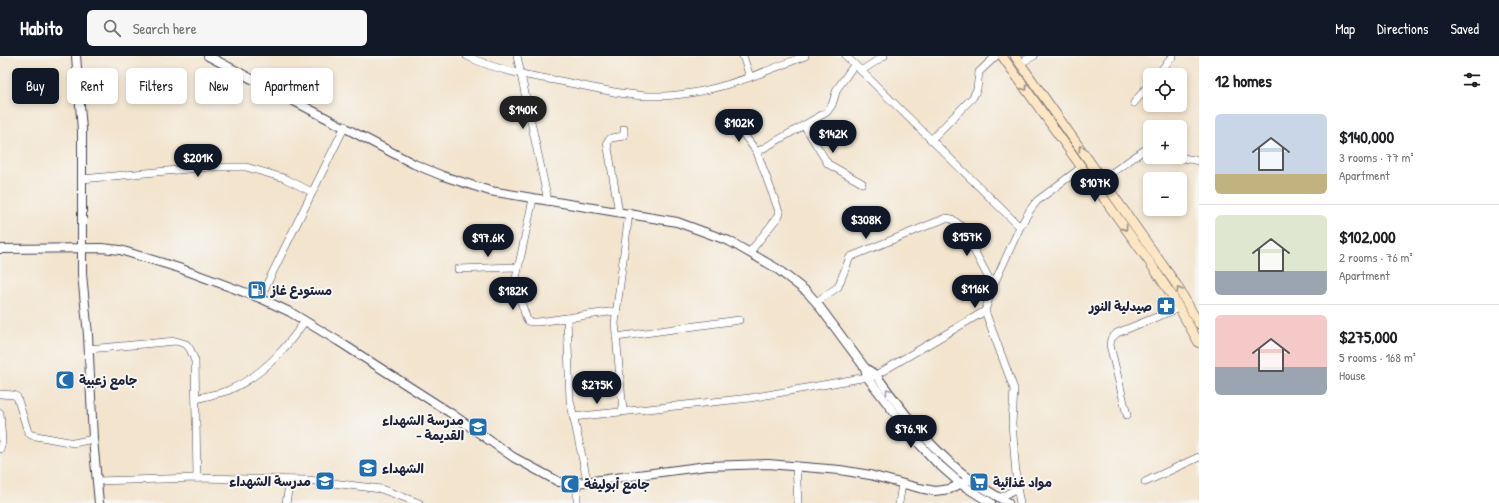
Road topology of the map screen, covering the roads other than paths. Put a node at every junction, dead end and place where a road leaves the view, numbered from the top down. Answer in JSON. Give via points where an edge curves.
{"nodes":[{"id":1,"x":76,"y":56,"type":"edge"},
{"id":2,"x":208,"y":56,"type":"edge"},
{"id":3,"x":467,"y":56,"type":"edge"},
{"id":4,"x":517,"y":56,"type":"edge"},
{"id":5,"x":743,"y":56,"type":"edge"},
{"id":6,"x":805,"y":56,"type":"edge"},
{"id":7,"x":846,"y":56,"type":"edge"},
{"id":8,"x":884,"y":56,"type":"edge"},
{"id":9,"x":996,"y":56,"type":"edge"},
{"id":10,"x":1002,"y":56,"type":"edge"},
{"id":11,"x":1034,"y":56,"type":"edge"},
{"id":12,"x":1173,"y":56,"type":"edge"},
{"id":13,"x":1018,"y":60,"type":"edge"},
{"id":14,"x":854,"y":65,"type":"junction"},
{"id":15,"x":1163,"y":68,"type":"edge"},
{"id":16,"x":861,"y":71,"type":"junction"},
{"id":17,"x":520,"y":73,"type":"junction"},
{"id":18,"x":750,"y":77,"type":"junction"},
{"id":19,"x":1143,"y":92,"type":"edge"},
{"id":20,"x":1134,"y":103,"type":"dead end"},
{"id":21,"x":735,"y":123,"type":"dead end"},
{"id":22,"x":804,"y":125,"type":"junction"},
{"id":23,"x":345,"y":126,"type":"junction"},
{"id":24,"x":624,"y":129,"type":"dead end"},
{"id":25,"x":931,"y":140,"type":"junction"},
{"id":26,"x":1143,"y":151,"type":"edge"},
{"id":27,"x":757,"y":152,"type":"junction"},
{"id":28,"x":1187,"y":159,"type":"edge"},
{"id":29,"x":1199,"y":161,"type":"edge"},
{"id":30,"x":1082,"y":167,"type":"junction"},
{"id":31,"x":1103,"y":179,"type":"junction"},
{"id":32,"x":82,"y":180,"type":"junction"},
{"id":33,"x":862,"y":183,"type":"dead end"},
{"id":34,"x":312,"y":192,"type":"junction"},
{"id":35,"x":533,"y":199,"type":"junction"},
{"id":36,"x":548,"y":201,"type":"junction"},
{"id":37,"x":619,"y":213,"type":"junction"},
{"id":38,"x":629,"y":213,"type":"junction"},
{"id":39,"x":1020,"y":227,"type":"junction"},
{"id":40,"x":0,"y":249,"type":"edge"},
{"id":41,"x":83,"y":249,"type":"junction"},
{"id":42,"x":750,"y":252,"type":"junction"},
{"id":43,"x":518,"y":267,"type":"junction"},
{"id":44,"x":458,"y":269,"type":"dead end"},
{"id":45,"x":993,"y":286,"type":"junction"},
{"id":46,"x":260,"y":298,"type":"junction"},
{"id":47,"x":816,"y":302,"type":"junction"},
{"id":48,"x":1179,"y":308,"type":"junction"},
{"id":49,"x":616,"y":311,"type":"junction"},
{"id":50,"x":985,"y":311,"type":"junction"},
{"id":51,"x":567,"y":318,"type":"junction"},
{"id":52,"x":739,"y":320,"type":"dead end"},
{"id":53,"x":305,"y":321,"type":"junction"},
{"id":54,"x":1199,"y":324,"type":"edge"},
{"id":55,"x":616,"y":337,"type":"junction"},
{"id":56,"x":1199,"y":343,"type":"edge"},
{"id":57,"x":89,"y":349,"type":"junction"},
{"id":58,"x":871,"y":376,"type":"junction"},
{"id":59,"x":0,"y":394,"type":"edge"},
{"id":60,"x":196,"y":399,"type":"junction"},
{"id":61,"x":623,"y":411,"type":"junction"},
{"id":62,"x":0,"y":413,"type":"edge"},
{"id":63,"x":1127,"y":415,"type":"dead end"},
{"id":64,"x":573,"y":417,"type":"junction"},
{"id":65,"x":93,"y":439,"type":"junction"},
{"id":66,"x":0,"y":449,"type":"edge"},
{"id":67,"x":1199,"y":457,"type":"edge"},
{"id":68,"x":796,"y":466,"type":"junction"},
{"id":69,"x":197,"y":478,"type":"junction"},
{"id":70,"x":970,"y":479,"type":"junction"},
{"id":71,"x":290,"y":480,"type":"junction"},
{"id":72,"x":587,"y":480,"type":"junction"},
{"id":73,"x":96,"y":481,"type":"junction"},
{"id":74,"x":1145,"y":482,"type":"dead end"},
{"id":75,"x":577,"y":483,"type":"junction"},
{"id":76,"x":902,"y":484,"type":"junction"},
{"id":77,"x":961,"y":484,"type":"junction"},
{"id":78,"x":1017,"y":488,"type":"junction"},
{"id":79,"x":1000,"y":498,"type":"junction"},
{"id":80,"x":100,"y":503,"type":"edge"},
{"id":81,"x":286,"y":503,"type":"edge"},
{"id":82,"x":419,"y":503,"type":"edge"},
{"id":83,"x":577,"y":503,"type":"edge"},
{"id":84,"x":798,"y":503,"type":"edge"},
{"id":85,"x":899,"y":503,"type":"edge"},
{"id":86,"x":991,"y":503,"type":"edge"},
{"id":87,"x":1008,"y":503,"type":"edge"},
{"id":88,"x":1020,"y":503,"type":"edge"}],
"edges":[{"from":1,"to":32,"type":"street","via":[[82,130]]},
{"from":2,"to":23,"type":"street"},
{"from":3,"to":17,"type":"street"},
{"from":4,"to":17,"type":"street"},
{"from":5,"to":18,"type":"street"},
{"from":6,"to":18,"type":"street"},
{"from":7,"to":14,"type":"street"},
{"from":8,"to":16,"type":"street"},
{"from":9,"to":25,"type":"street","via":[[979,72],[977,89],[973,97]]},
{"from":10,"to":30,"type":"main road","one_way":true},
{"from":11,"to":13,"type":"street"},
{"from":12,"to":15,"type":"street"},
{"from":31,"to":13,"type":"main road","one_way":true},
{"from":14,"to":16,"type":"street"},
{"from":14,"to":22,"type":"street","via":[[837,89],[827,112]]},
{"from":16,"to":25,"type":"street"},
{"from":17,"to":18,"type":"street","via":[[651,96],[714,88]]},
{"from":17,"to":36,"type":"street"},
{"from":19,"to":20,"type":"street"},
{"from":21,"to":27,"type":"street"},
{"from":22,"to":27,"type":"street"},
{"from":22,"to":33,"type":"street","via":[[828,164]]},
{"from":23,"to":34,"type":"street"},
{"from":23,"to":35,"type":"street","via":[[414,164],[442,176],[490,191]]},
{"from":24,"to":37,"type":"street","via":[[624,136],[611,138],[607,142]]},
{"from":25,"to":39,"type":"street"},
{"from":26,"to":31,"type":"street"},
{"from":27,"to":42,"type":"street","via":[[780,214]]},
{"from":28,"to":29,"type":"street"},
{"from":30,"to":39,"type":"street","via":[[1037,201]]},
{"from":30,"to":48,"type":"main road","one_way":true},
{"from":54,"to":31,"type":"main road","one_way":true,"via":[[1176,284]]},
{"from":32,"to":34,"type":"street","via":[[209,167],[246,168],[284,178]]},
{"from":32,"to":41,"type":"street"},
{"from":34,"to":46,"type":"street"},
{"from":35,"to":36,"type":"street"},
{"from":35,"to":43,"type":"street"},
{"from":36,"to":37,"type":"street"},
{"from":37,"to":38,"type":"street"},
{"from":38,"to":42,"type":"street","via":[[689,226]]},
{"from":38,"to":49,"type":"street"},
{"from":39,"to":45,"type":"street"},
{"from":40,"to":41,"type":"street"},
{"from":41,"to":46,"type":"street","via":[[102,248],[145,257]]},
{"from":41,"to":57,"type":"street","via":[[82,274]]},
{"from":42,"to":47,"type":"street","via":[[781,271]]},
{"from":43,"to":44,"type":"street"},
{"from":43,"to":51,"type":"street","via":[[515,283],[527,320],[530,322]]},
{"from":45,"to":47,"type":"street","via":[[961,226],[952,218],[946,218],[850,257],[838,286]]},
{"from":45,"to":50,"type":"street"},
{"from":46,"to":53,"type":"street"},
{"from":47,"to":58,"type":"street"},
{"from":48,"to":56,"type":"main road"},
{"from":48,"to":63,"type":"street","via":[[1117,333],[1111,338],[1110,345]]},
{"from":49,"to":51,"type":"street"},
{"from":49,"to":55,"type":"street"},
{"from":50,"to":58,"type":"street"},
{"from":50,"to":78,"type":"street","via":[[1014,389],[1012,423]]},
{"from":51,"to":64,"type":"street"},
{"from":52,"to":55,"type":"street"},
{"from":53,"to":60,"type":"street","via":[[279,356],[267,366],[226,391]]},
{"from":53,"to":75,"type":"street","via":[[384,370],[513,457],[559,482]]},
{"from":55,"to":61,"type":"street"},
{"from":57,"to":60,"type":"street","via":[[181,342],[190,349],[195,361]]},
{"from":57,"to":65,"type":"street"},
{"from":58,"to":61,"type":"street","via":[[750,398]]},
{"from":70,"to":58,"type":"street","one_way":true,"via":[[927,439]]},
{"from":58,"to":77,"type":"street","via":[[913,437]]},
{"from":59,"to":65,"type":"street","via":[[17,397],[31,435],[74,443]]},
{"from":60,"to":69,"type":"street"},
{"from":61,"to":64,"type":"street"},
{"from":62,"to":66,"type":"street"},
{"from":64,"to":72,"type":"street"},
{"from":65,"to":73,"type":"street"},
{"from":67,"to":74,"type":"street"},
{"from":68,"to":72,"type":"street","via":[[707,466]]},
{"from":68,"to":76,"type":"street","via":[[870,475]]},
{"from":68,"to":84,"type":"street"},
{"from":69,"to":71,"type":"street"},
{"from":69,"to":73,"type":"street"},
{"from":70,"to":77,"type":"street"},
{"from":70,"to":79,"type":"street"},
{"from":71,"to":81,"type":"street"},
{"from":71,"to":82,"type":"street","via":[[381,489]]},
{"from":72,"to":75,"type":"street"},
{"from":73,"to":80,"type":"street"},
{"from":75,"to":83,"type":"street"},
{"from":76,"to":77,"type":"street","via":[[935,491]]},
{"from":76,"to":85,"type":"street"},
{"from":77,"to":86,"type":"street"},
{"from":78,"to":79,"type":"street"},
{"from":78,"to":88,"type":"street"},
{"from":79,"to":87,"type":"street"}]}
